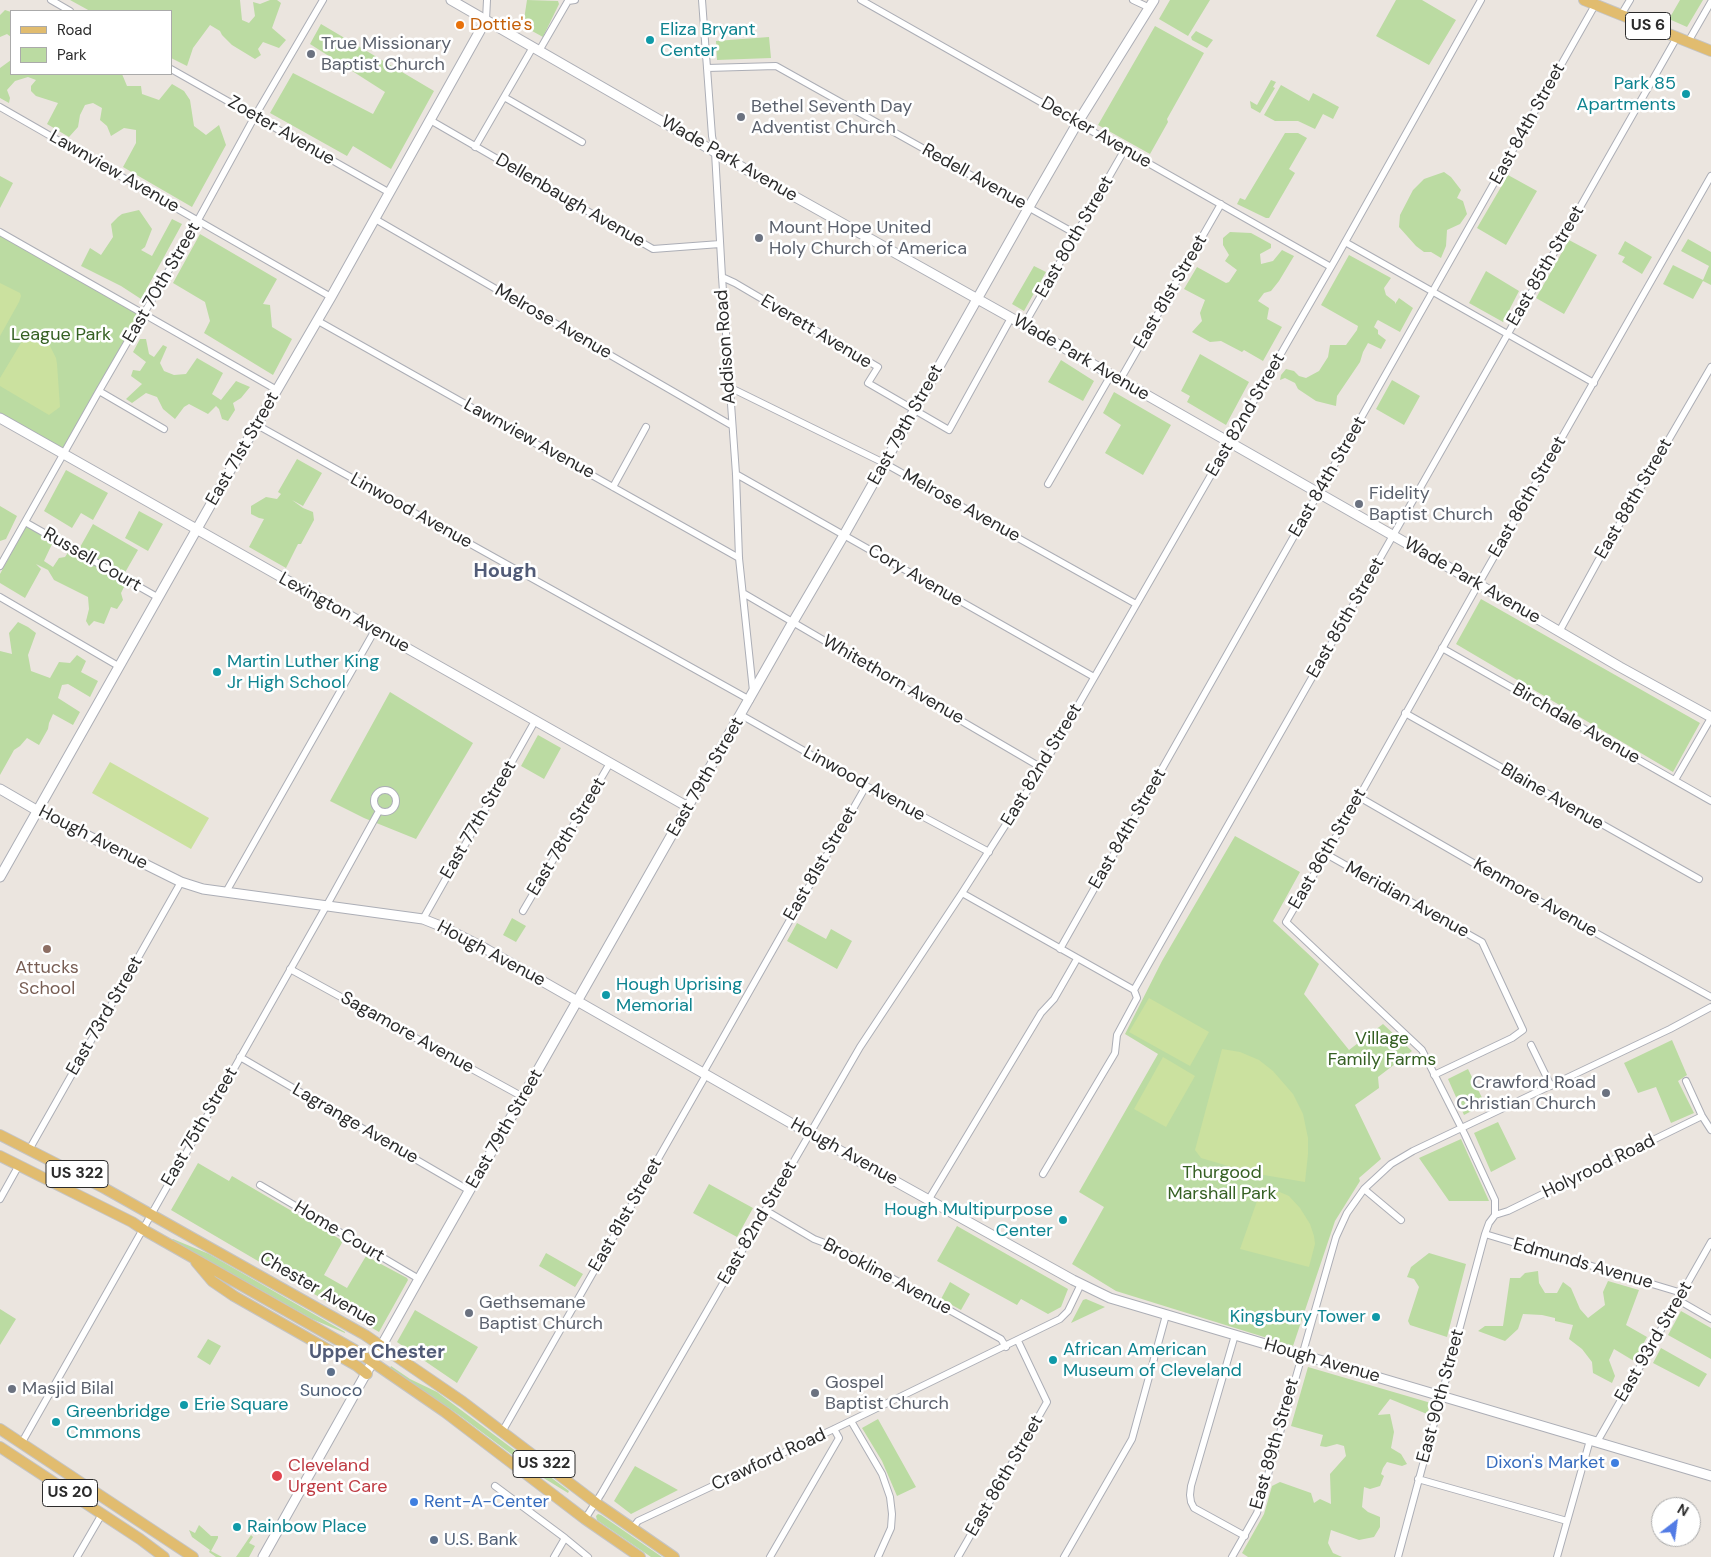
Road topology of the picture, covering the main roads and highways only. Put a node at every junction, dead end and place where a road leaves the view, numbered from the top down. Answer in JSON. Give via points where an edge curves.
{"nodes":[{"id":1,"x":1584,"y":0,"type":"edge"},
{"id":2,"x":1711,"y":51,"type":"edge"},
{"id":3,"x":0,"y":1135,"type":"edge"},
{"id":4,"x":0,"y":1156,"type":"edge"},
{"id":5,"x":194,"y":1258,"type":"junction"},
{"id":6,"x":367,"y":1374,"type":"road end"},
{"id":7,"x":0,"y":1429,"type":"edge"},
{"id":8,"x":0,"y":1447,"type":"edge"},
{"id":9,"x":164,"y":1557,"type":"edge"},
{"id":10,"x":193,"y":1557,"type":"edge"},
{"id":11,"x":640,"y":1557,"type":"edge"},
{"id":12,"x":674,"y":1557,"type":"edge"}],
"edges":[{"from":1,"to":2,"type":"main road","number":"US 6"},
{"from":3,"to":12,"type":"main road","name":"Chester Avenue","number":"US 322","via":[[104,1188],[365,1335]]},
{"from":4,"to":5,"type":"main road","name":"Chester Avenue","number":"US 322","via":[[132,1222]]},
{"from":5,"to":6,"type":"main road","via":[[206,1275],[227,1291]]},
{"from":5,"to":11,"type":"main road","name":"Chester Avenue","number":"US 322","via":[[373,1362]]},
{"from":7,"to":10,"type":"main road","number":"US 20"},
{"from":8,"to":9,"type":"main road","number":"US 20"}]}
